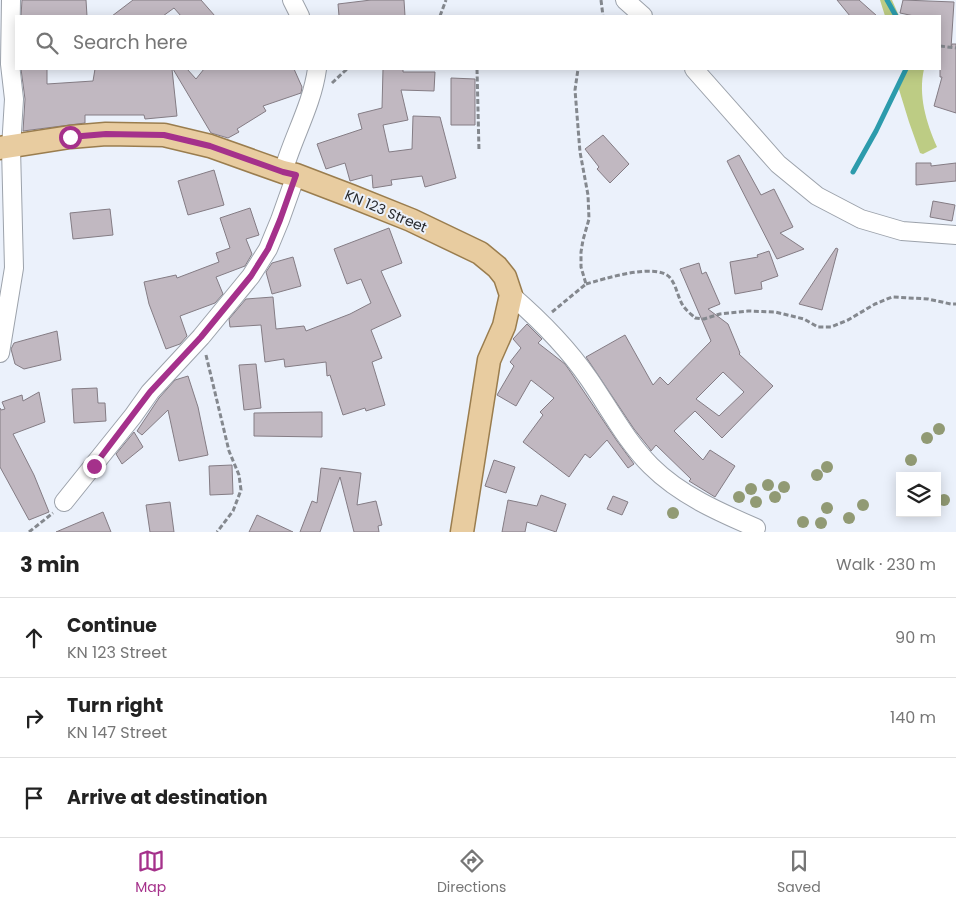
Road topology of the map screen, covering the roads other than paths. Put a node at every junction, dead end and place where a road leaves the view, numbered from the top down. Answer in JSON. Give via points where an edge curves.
{"nodes":[{"id":1,"x":11,"y":0,"type":"edge"},
{"id":2,"x":292,"y":0,"type":"edge"},
{"id":3,"x":625,"y":0,"type":"edge"},
{"id":4,"x":300,"y":15,"type":"edge"},
{"id":5,"x":642,"y":15,"type":"edge"},
{"id":6,"x":317,"y":70,"type":"edge"},
{"id":7,"x":695,"y":70,"type":"edge"},
{"id":8,"x":5,"y":148,"type":"edge"},
{"id":9,"x":290,"y":174,"type":"junction"},
{"id":10,"x":956,"y":235,"type":"edge"},
{"id":11,"x":511,"y":295,"type":"junction"},
{"id":12,"x":0,"y":353,"type":"edge"},
{"id":13,"x":64,"y":502,"type":"road end"},
{"id":14,"x":756,"y":528,"type":"dead end"},
{"id":15,"x":462,"y":532,"type":"edge"}],
"edges":[{"from":1,"to":8,"type":"street","via":[[10,64],[14,99]]},
{"from":2,"to":4,"type":"street"},
{"from":3,"to":5,"type":"street"},
{"from":6,"to":9,"type":"street","via":[[312,95],[288,153]]},
{"from":7,"to":10,"type":"street","via":[[778,164],[817,196],[861,219],[894,229]]},
{"from":8,"to":9,"type":"main road","name":"KN 123 Street","via":[[106,134],[164,135],[210,146]]},
{"from":8,"to":12,"type":"street","via":[[14,268]]},
{"from":9,"to":11,"type":"main road","name":"KN 123 Street","via":[[411,220],[480,253],[497,267]]},
{"from":9,"to":13,"type":"street","via":[[280,220],[268,249],[251,276],[150,392]]},
{"from":11,"to":14,"type":"street","via":[[541,321],[588,378],[622,430],[651,466],[687,496]]},
{"from":11,"to":15,"type":"main road","via":[[504,326],[489,360]]}]}
